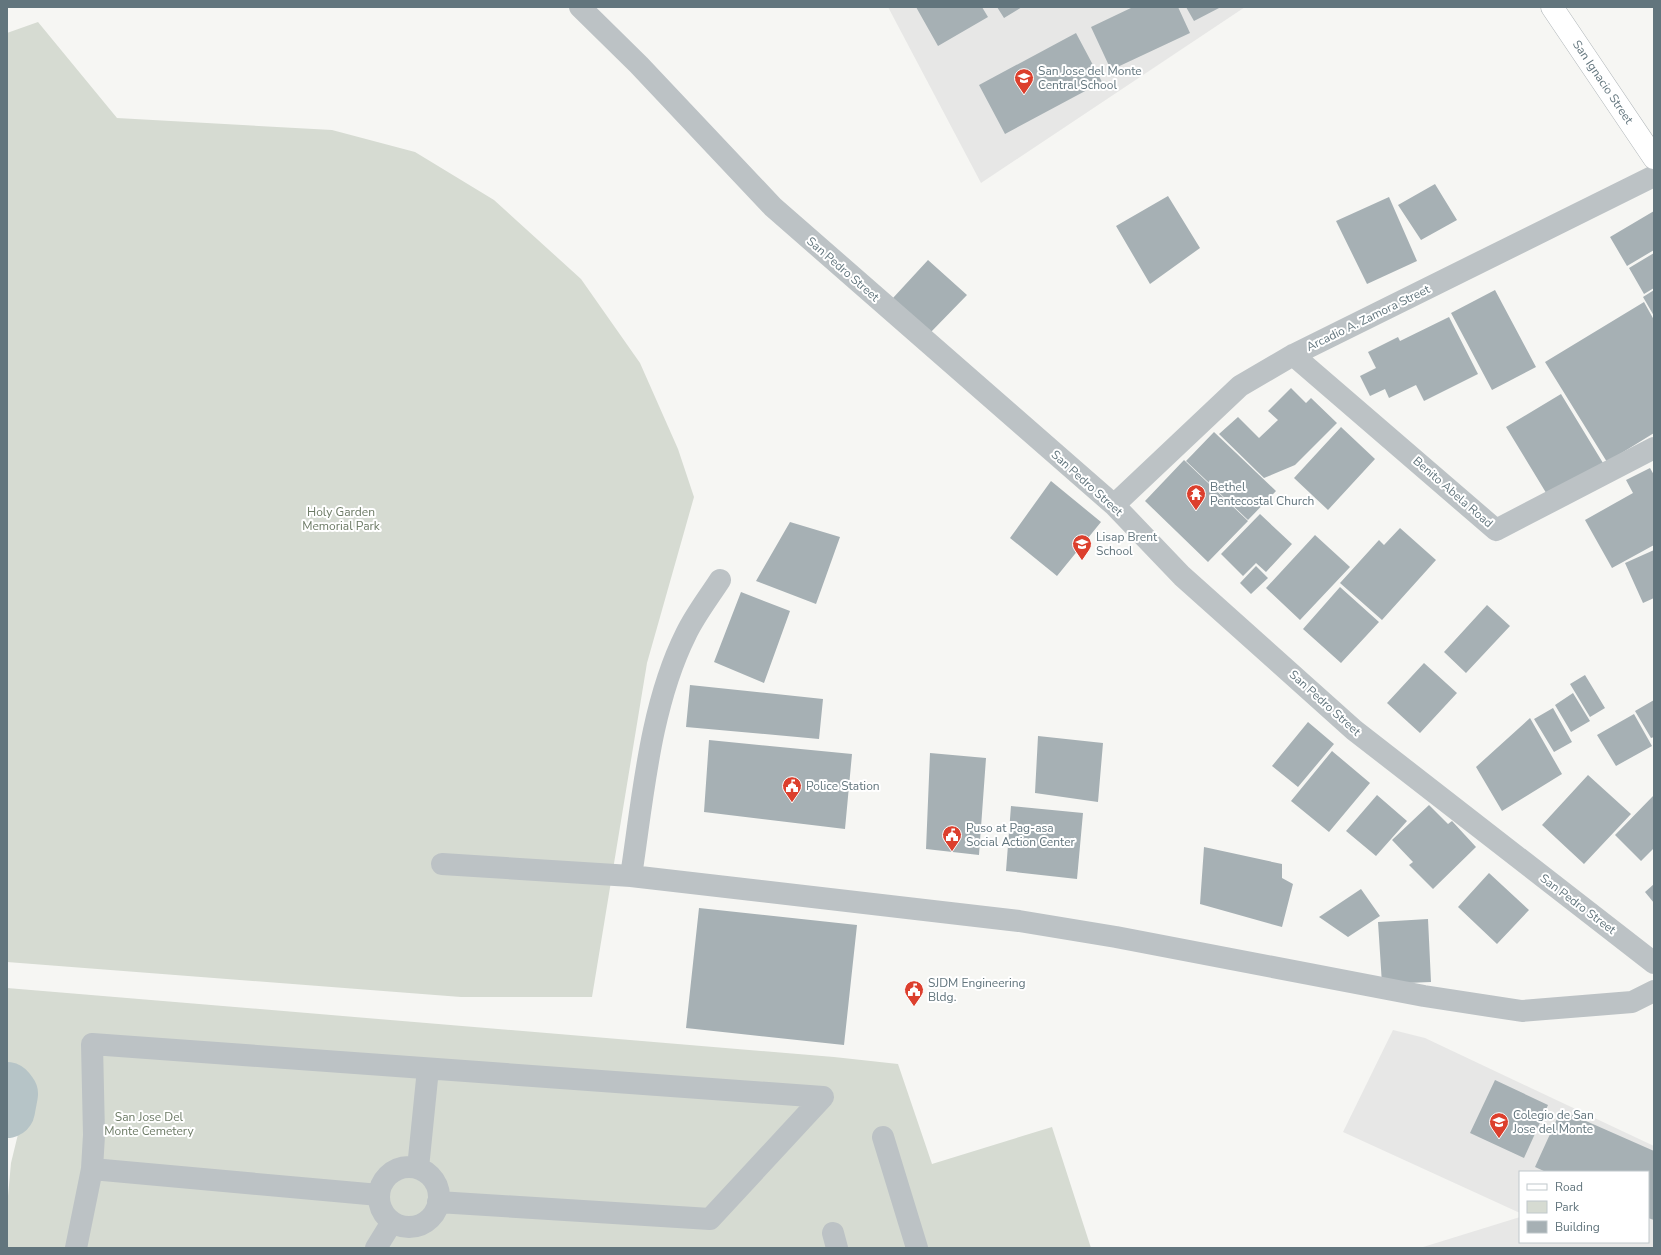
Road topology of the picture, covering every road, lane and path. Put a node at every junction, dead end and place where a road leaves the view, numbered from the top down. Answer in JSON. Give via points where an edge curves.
{"nodes":[{"id":1,"x":580,"y":7,"type":"edge"},
{"id":2,"x":1552,"y":7,"type":"edge"},
{"id":3,"x":1654,"y":158,"type":"edge"},
{"id":4,"x":1654,"y":176,"type":"edge"},
{"id":5,"x":1293,"y":355,"type":"junction"},
{"id":6,"x":1653,"y":452,"type":"edge"},
{"id":7,"x":1114,"y":505,"type":"junction"},
{"id":8,"x":720,"y":580,"type":"dead end"},
{"id":9,"x":442,"y":864,"type":"dead end"},
{"id":10,"x":632,"y":876,"type":"junction"},
{"id":11,"x":1654,"y":963,"type":"edge"},
{"id":12,"x":1654,"y":991,"type":"edge"},
{"id":13,"x":428,"y":1069,"type":"junction"},
{"id":14,"x":883,"y":1137,"type":"dead end"},
{"id":15,"x":418,"y":1168,"type":"junction"},
{"id":16,"x":92,"y":1169,"type":"junction"},
{"id":17,"x":379,"y":1195,"type":"junction"},
{"id":18,"x":438,"y":1202,"type":"junction"},
{"id":19,"x":392,"y":1222,"type":"junction"},
{"id":20,"x":76,"y":1248,"type":"edge"},
{"id":21,"x":376,"y":1248,"type":"edge"},
{"id":22,"x":916,"y":1248,"type":"edge"}],
"edges":[{"from":1,"to":7,"type":"street","name":"San Pedro Street","via":[[639,65],[772,207]]},
{"from":2,"to":3,"type":"main road","name":"San Ignacio Street"},
{"from":4,"to":5,"type":"street","name":"Arcadio A. Zamora Street"},
{"from":5,"to":6,"type":"street","name":"Benito Abela Road","via":[[1496,530]]},
{"from":5,"to":7,"type":"street","name":"Arcadio A. Zamora Street","via":[[1240,386]]},
{"from":7,"to":11,"type":"street","name":"San Pedro Street","via":[[1182,576],[1354,730]]},
{"from":8,"to":10,"type":"street","via":[[686,633],[667,679],[649,759]]},
{"from":9,"to":10,"type":"street"},
{"from":10,"to":12,"type":"street","via":[[1019,922],[1116,937],[1424,996],[1522,1011],[1632,1002]]},
{"from":13,"to":15,"type":"street"},
{"from":13,"to":16,"type":"street","via":[[92,1044]]},
{"from":13,"to":18,"type":"street","via":[[823,1097],[710,1219]]},
{"from":14,"to":22,"type":"street"},
{"from":15,"to":17,"type":"street","via":[[400,1168],[392,1172],[385,1178]]},
{"from":15,"to":18,"type":"street","via":[[432,1178],[439,1194]]},
{"from":16,"to":17,"type":"street"},
{"from":16,"to":20,"type":"street"},
{"from":17,"to":19,"type":"street","via":[[382,1210]]},
{"from":18,"to":19,"type":"street","via":[[429,1219],[421,1224],[401,1226]]},
{"from":19,"to":21,"type":"street"}]}
